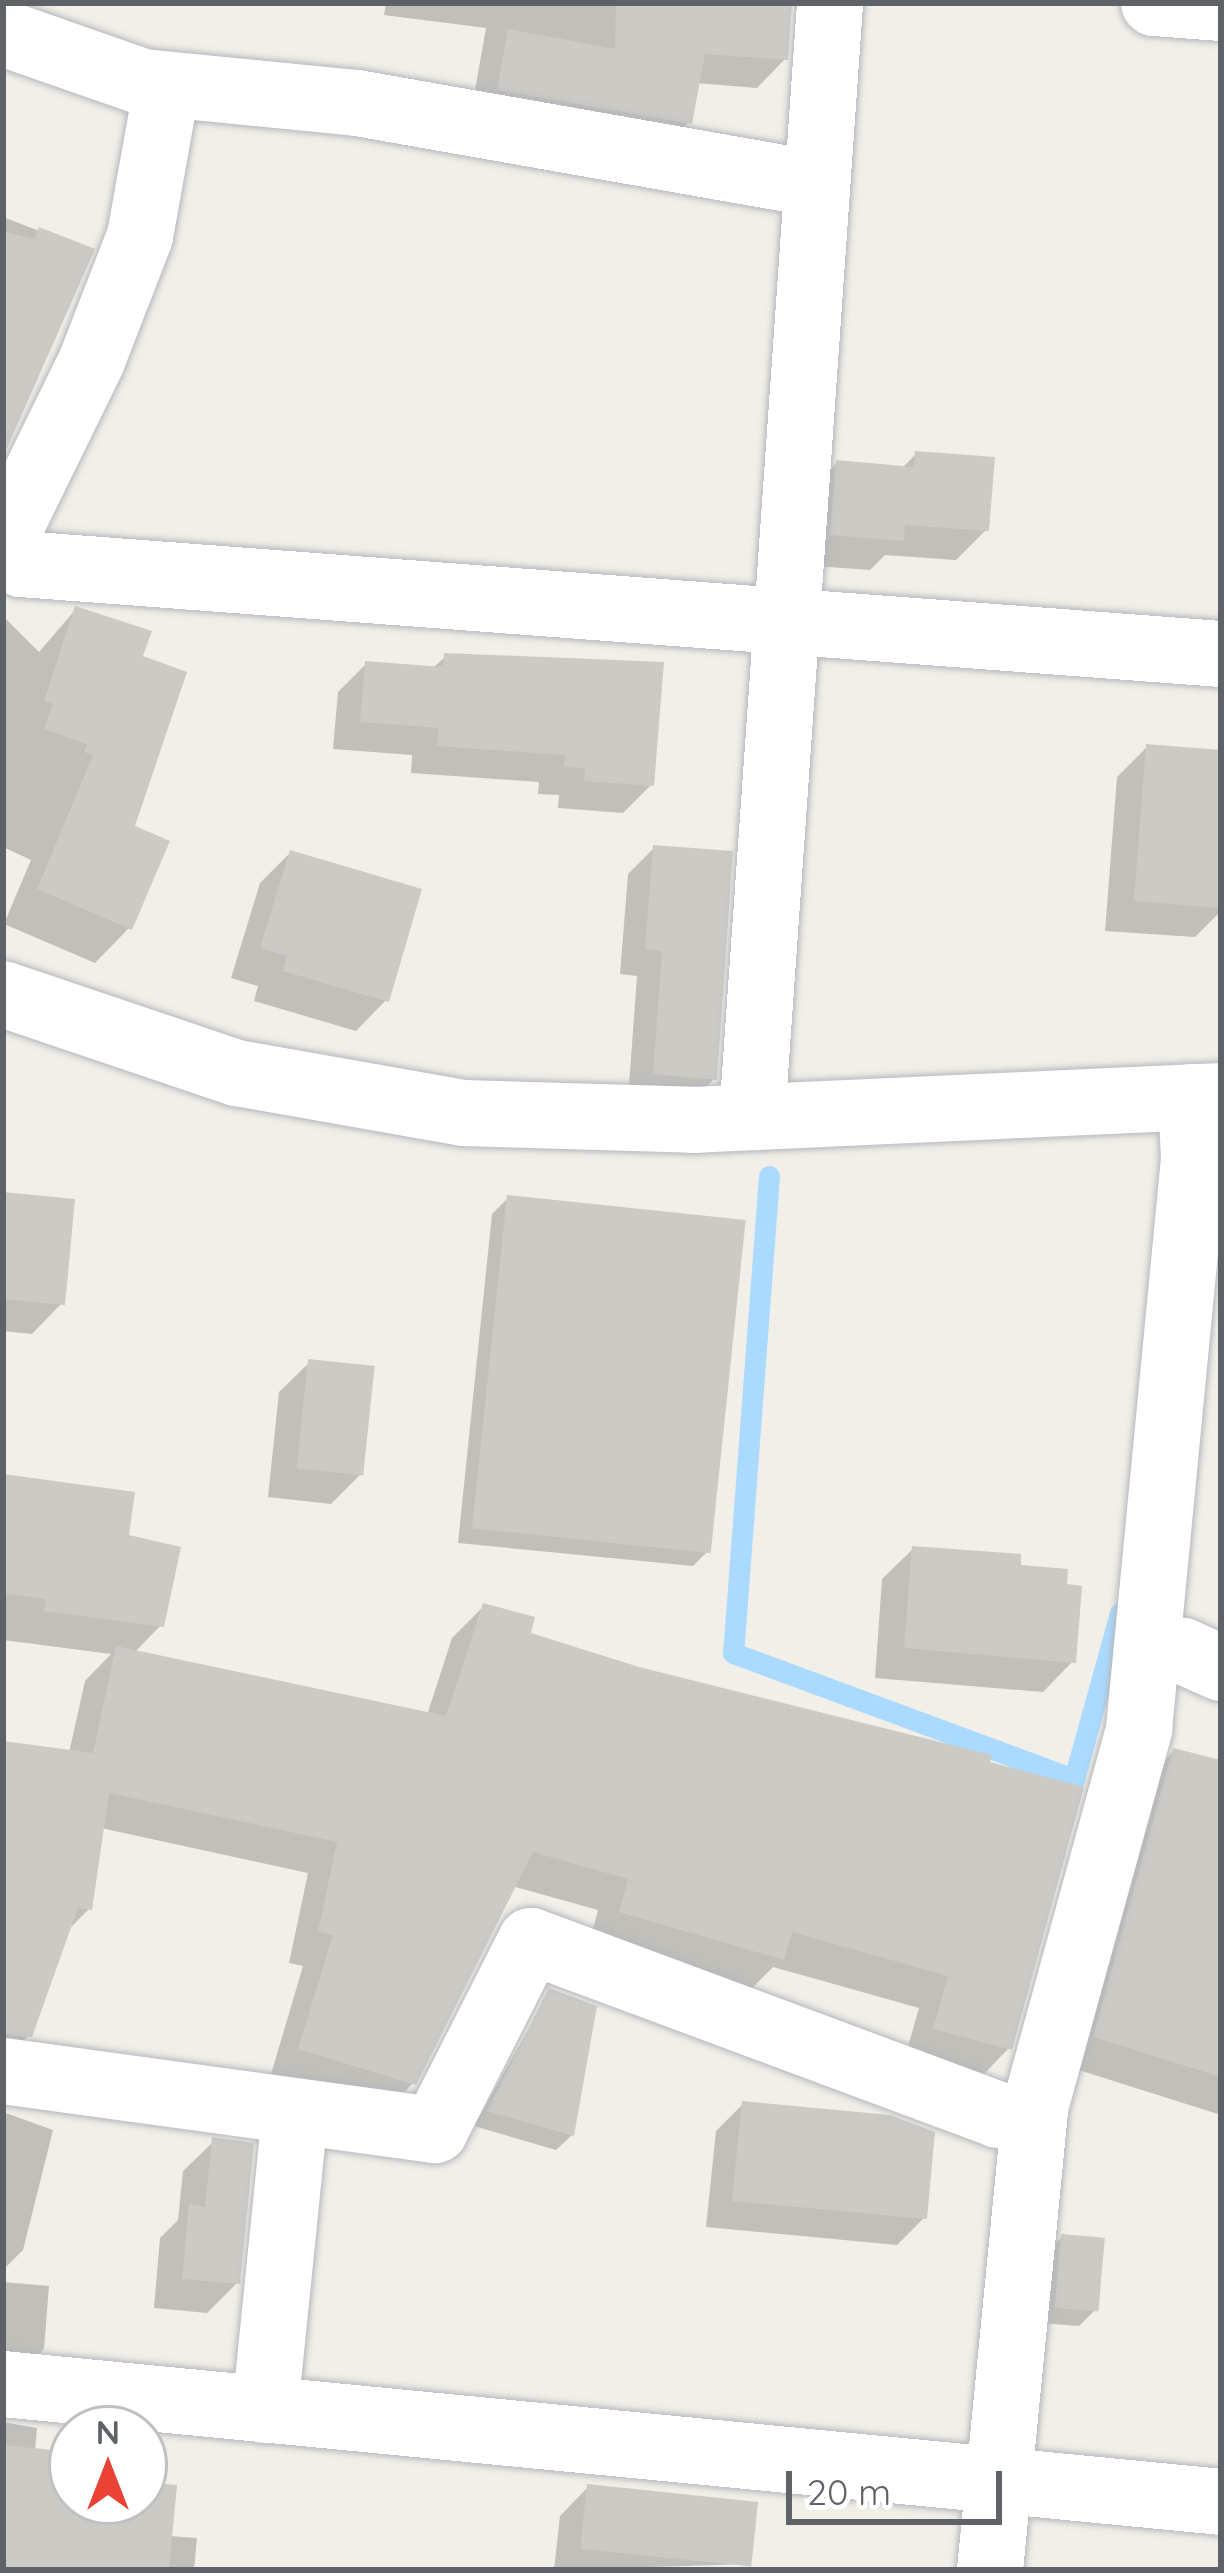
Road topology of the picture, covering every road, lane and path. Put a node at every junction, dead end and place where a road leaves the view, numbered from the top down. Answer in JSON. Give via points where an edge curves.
{"nodes":[{"id":1,"x":830,"y":3,"type":"edge"},
{"id":2,"x":1154,"y":3,"type":"edge"},
{"id":3,"x":1221,"y":8,"type":"edge"},
{"id":4,"x":3,"y":33,"type":"edge"},
{"id":5,"x":166,"y":86,"type":"junction"},
{"id":6,"x":817,"y":184,"type":"junction"},
{"id":7,"x":3,"y":542,"type":"edge"},
{"id":8,"x":3,"y":553,"type":"edge"},
{"id":9,"x":784,"y":621,"type":"junction"},
{"id":10,"x":1221,"y":654,"type":"edge"},
{"id":11,"x":8,"y":1011,"type":"edge"},
{"id":12,"x":1206,"y":1096,"type":"edge"},
{"id":13,"x":752,"y":1117,"type":"junction"},
{"id":14,"x":1147,"y":1647,"type":"junction"},
{"id":15,"x":1221,"y":1668,"type":"edge"},
{"id":16,"x":3,"y":2071,"type":"edge"},
{"id":17,"x":295,"y":2113,"type":"junction"},
{"id":18,"x":1034,"y":2119,"type":"junction"},
{"id":19,"x":3,"y":2384,"type":"edge"},
{"id":20,"x":265,"y":2410,"type":"junction"},
{"id":21,"x":999,"y":2480,"type":"junction"},
{"id":22,"x":1221,"y":2502,"type":"edge"},
{"id":23,"x":990,"y":2570,"type":"edge"}],
"edges":[{"from":1,"to":6,"type":"street"},
{"from":2,"to":3,"type":"street"},
{"from":4,"to":5,"type":"street"},
{"from":5,"to":6,"type":"street","via":[[357,103]]},
{"from":5,"to":7,"type":"street","via":[[140,236],[92,360]]},
{"from":6,"to":9,"type":"street"},
{"from":8,"to":9,"type":"street","via":[[21,564]]},
{"from":9,"to":10,"type":"street"},
{"from":9,"to":13,"type":"street"},
{"from":11,"to":13,"type":"street","via":[[349,1097],[578,1121]]},
{"from":12,"to":13,"type":"street"},
{"from":12,"to":14,"type":"street"},
{"from":14,"to":15,"type":"street","via":[[1184,1651]]},
{"from":14,"to":18,"type":"street","via":[[1139,1729]]},
{"from":16,"to":17,"type":"street"},
{"from":17,"to":18,"type":"street","via":[[435,2130],[531,1941],[998,2115]]},
{"from":17,"to":20,"type":"street"},
{"from":18,"to":21,"type":"street"},
{"from":19,"to":20,"type":"street"},
{"from":20,"to":21,"type":"street"},
{"from":21,"to":22,"type":"street"},
{"from":21,"to":23,"type":"street"}]}
